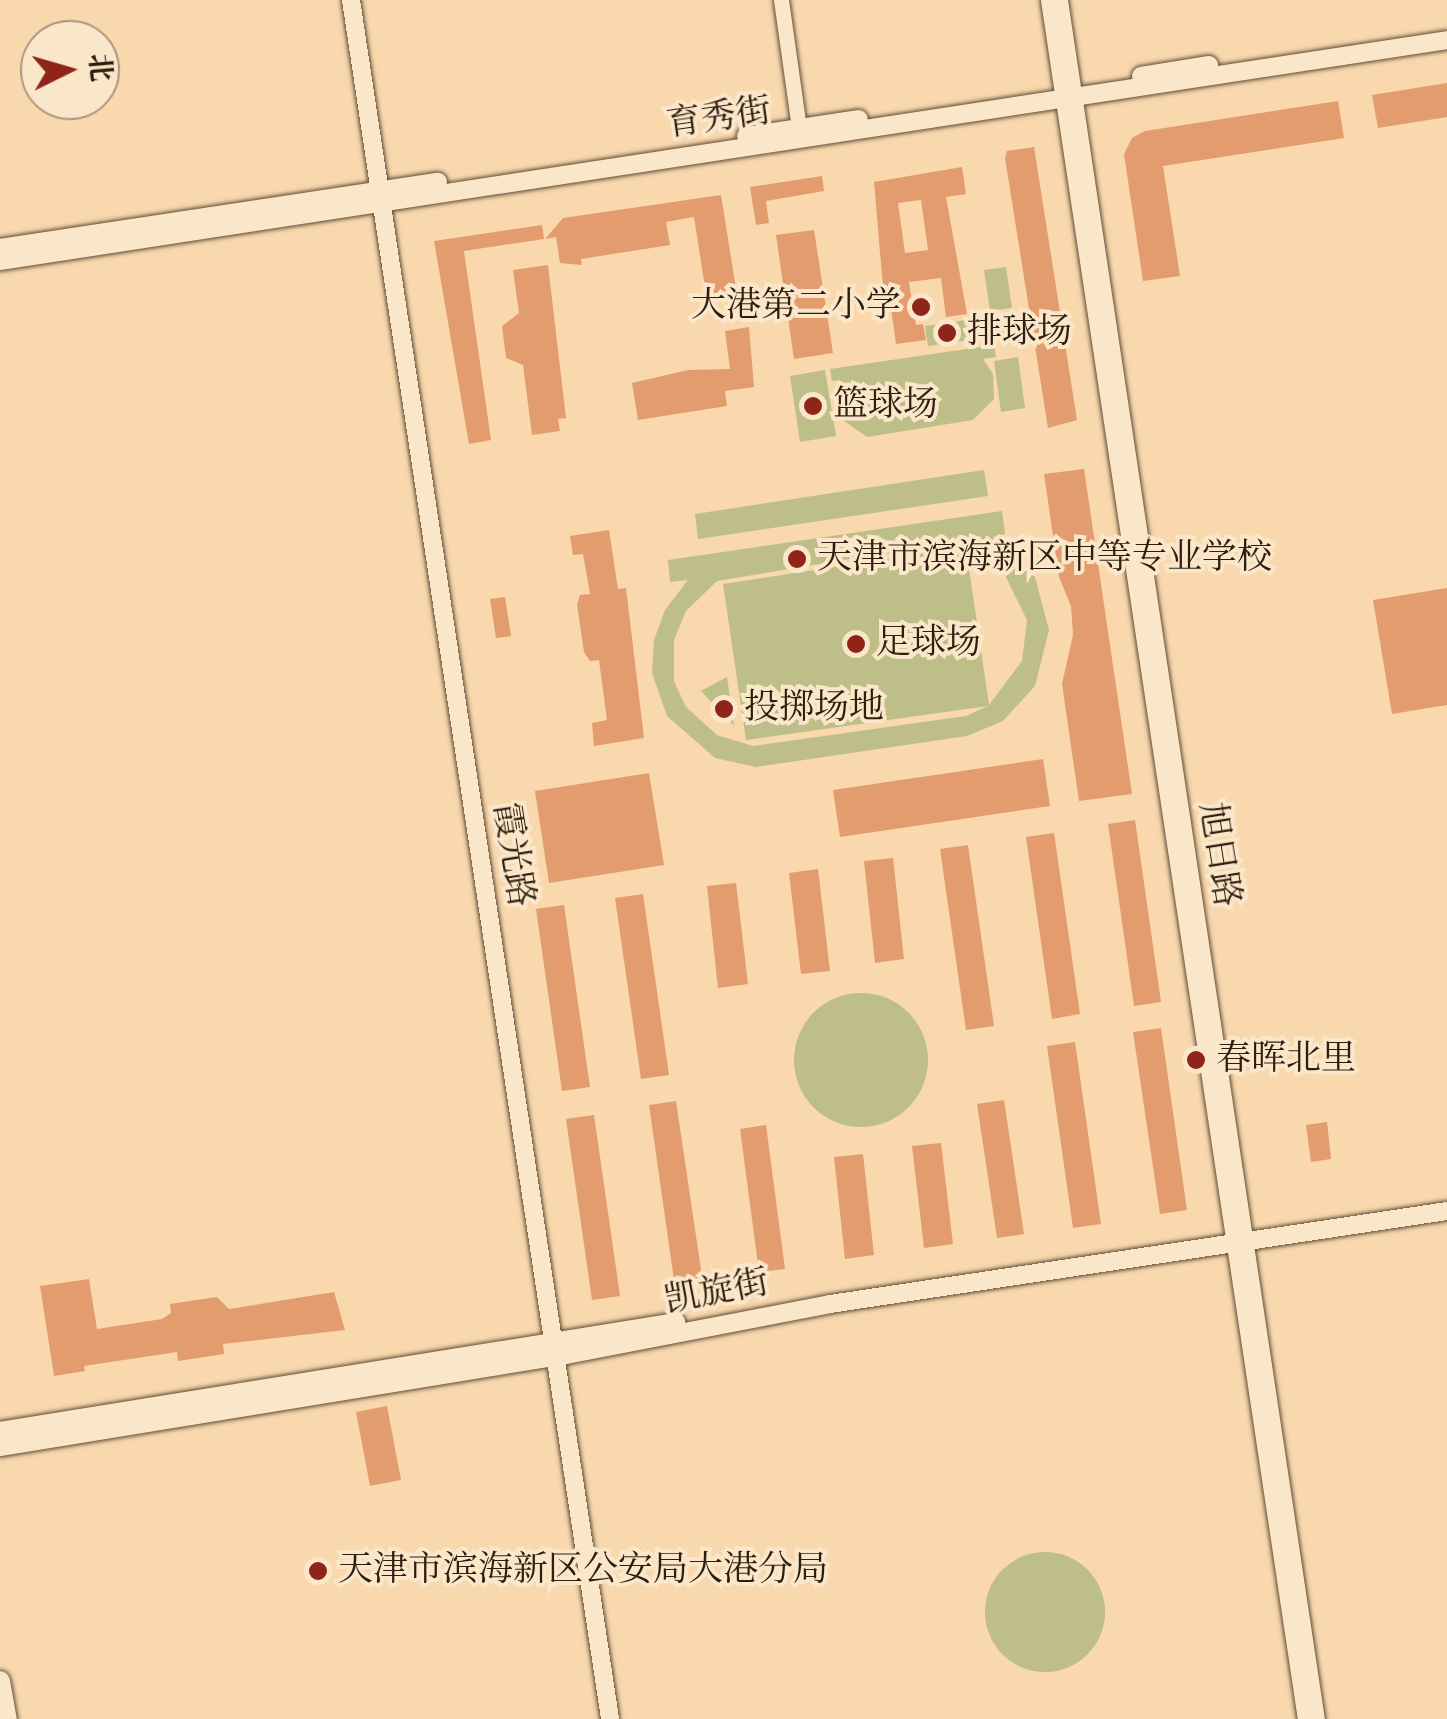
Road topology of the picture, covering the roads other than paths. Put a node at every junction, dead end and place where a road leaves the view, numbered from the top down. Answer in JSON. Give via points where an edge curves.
{"nodes":[{"id":1,"x":351,"y":0,"type":"edge"},
{"id":2,"x":361,"y":0,"type":"edge"},
{"id":3,"x":781,"y":0,"type":"edge"},
{"id":4,"x":1048,"y":0,"type":"edge"},
{"id":5,"x":1060,"y":0,"type":"edge"},
{"id":6,"x":1447,"y":28,"type":"edge"},
{"id":7,"x":1447,"y":40,"type":"edge"},
{"id":8,"x":1067,"y":94,"type":"junction"},
{"id":9,"x":800,"y":134,"type":"junction"},
{"id":10,"x":386,"y":195,"type":"junction"},
{"id":11,"x":0,"y":248,"type":"edge"},
{"id":12,"x":0,"y":262,"type":"edge"},
{"id":13,"x":1447,"y":1200,"type":"edge"},
{"id":14,"x":1447,"y":1211,"type":"edge"},
{"id":15,"x":1238,"y":1237,"type":"junction"},
{"id":16,"x":559,"y":1348,"type":"junction"},
{"id":17,"x":0,"y":1431,"type":"edge"},
{"id":18,"x":0,"y":1447,"type":"edge"},
{"id":19,"x":0,"y":1682,"type":"edge"},
{"id":20,"x":7,"y":1719,"type":"edge"},
{"id":21,"x":610,"y":1719,"type":"edge"},
{"id":22,"x":619,"y":1719,"type":"edge"},
{"id":23,"x":1305,"y":1719,"type":"edge"},
{"id":24,"x":1317,"y":1719,"type":"edge"}],
"edges":[{"from":1,"to":10,"type":"street","name":"霞光路"},
{"from":2,"to":10,"type":"street","name":"霞光路"},
{"from":3,"to":9,"type":"street"},
{"from":4,"to":8,"type":"street","name":"旭日路"},
{"from":5,"to":8,"type":"street","name":"旭日路"},
{"from":6,"to":8,"type":"street","name":"育秀街"},
{"from":7,"to":8,"type":"street","name":"育秀街"},
{"from":8,"to":9,"type":"street","name":"育秀街"},
{"from":8,"to":15,"type":"street","name":"旭日路"},
{"from":9,"to":10,"type":"street","name":"育秀街"},
{"from":10,"to":11,"type":"street","name":"育秀街"},
{"from":10,"to":12,"type":"street","name":"育秀街"},
{"from":10,"to":16,"type":"street","name":"霞光路"},
{"from":13,"to":15,"type":"street","name":"凯旋街"},
{"from":14,"to":15,"type":"street","name":"凯旋街"},
{"from":15,"to":16,"type":"street","name":"凯旋街"},
{"from":15,"to":23,"type":"street","name":"旭日路"},
{"from":15,"to":24,"type":"street","name":"旭日路"},
{"from":16,"to":17,"type":"street","name":"凯旋街"},
{"from":16,"to":18,"type":"street","name":"凯旋街"},
{"from":16,"to":21,"type":"street","name":"霞光路"},
{"from":16,"to":22,"type":"street","name":"霞光路"},
{"from":19,"to":20,"type":"main road"}]}
